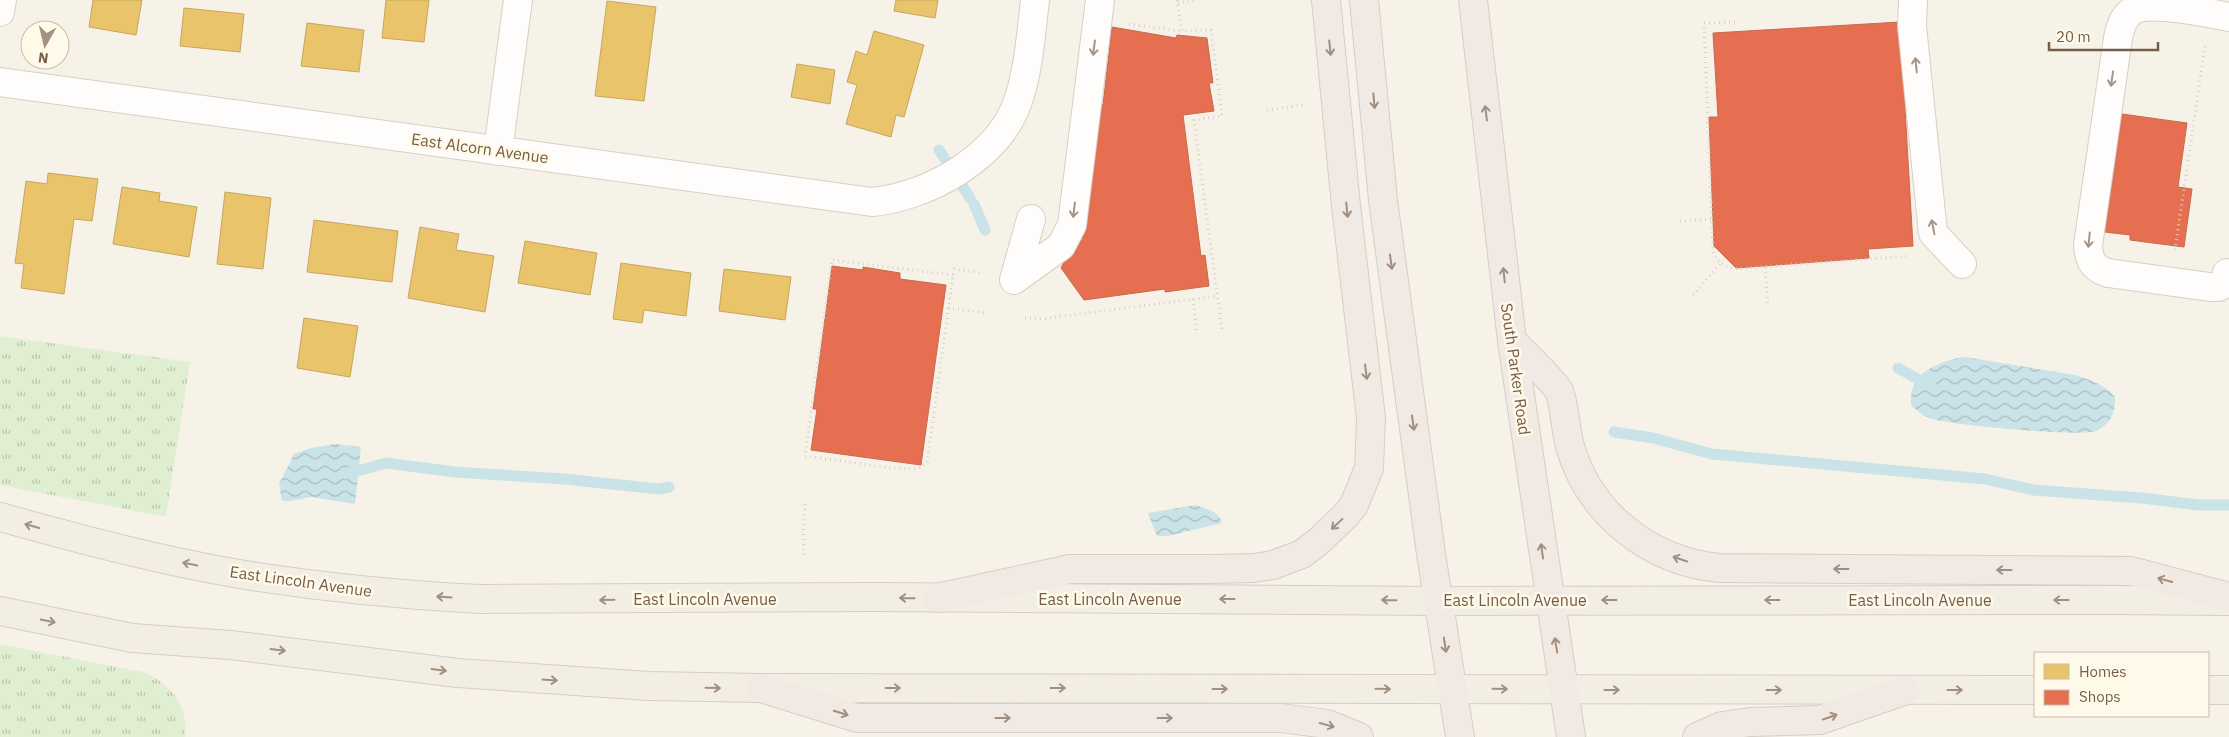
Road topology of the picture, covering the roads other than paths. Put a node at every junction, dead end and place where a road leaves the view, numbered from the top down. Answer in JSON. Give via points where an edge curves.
{"nodes":[{"id":1,"x":2,"y":0,"type":"edge"},
{"id":2,"x":518,"y":0,"type":"edge"},
{"id":3,"x":1035,"y":0,"type":"edge"},
{"id":4,"x":1100,"y":0,"type":"edge"},
{"id":5,"x":1326,"y":0,"type":"edge"},
{"id":6,"x":1364,"y":0,"type":"edge"},
{"id":7,"x":1473,"y":0,"type":"edge"},
{"id":8,"x":1913,"y":0,"type":"edge"},
{"id":9,"x":0,"y":12,"type":"edge"},
{"id":10,"x":2229,"y":16,"type":"edge"},
{"id":11,"x":0,"y":82,"type":"edge"},
{"id":12,"x":498,"y":151,"type":"junction"},
{"id":13,"x":1031,"y":219,"type":"dead end"},
{"id":14,"x":1962,"y":264,"type":"dead end"},
{"id":15,"x":2228,"y":273,"type":"dead end"},
{"id":16,"x":1512,"y":340,"type":"junction"},
{"id":17,"x":0,"y":517,"type":"edge"},
{"id":18,"x":2229,"y":597,"type":"edge"},
{"id":19,"x":937,"y":598,"type":"junction"},
{"id":20,"x":1549,"y":600,"type":"junction"},
{"id":21,"x":1438,"y":601,"type":"junction"},
{"id":22,"x":2229,"y":601,"type":"edge"},
{"id":23,"x":0,"y":611,"type":"edge"},
{"id":24,"x":761,"y":688,"type":"junction"},
{"id":25,"x":1452,"y":689,"type":"junction"},
{"id":26,"x":1563,"y":690,"type":"junction"},
{"id":27,"x":1906,"y":690,"type":"junction"},
{"id":28,"x":2034,"y":690,"type":"edge"},
{"id":29,"x":2209,"y":690,"type":"edge"},
{"id":30,"x":2229,"y":690,"type":"edge"},
{"id":31,"x":1359,"y":737,"type":"edge"},
{"id":32,"x":1460,"y":737,"type":"edge"},
{"id":33,"x":1571,"y":737,"type":"edge"},
{"id":34,"x":1696,"y":737,"type":"edge"}],
"edges":[{"from":1,"to":9,"type":"street"},
{"from":2,"to":12,"type":"street"},
{"from":3,"to":12,"type":"street","name":"East Alcorn Avenue","via":[[1024,78],[1012,116],[990,143],[955,173],[919,192],[872,202]]},
{"from":4,"to":13,"type":"street","one_way":true,"via":[[1072,224],[1061,246],[1001,277]]},
{"from":5,"to":19,"type":"highway","one_way":true,"via":[[1371,418],[1369,468],[1354,505],[1302,554],[1273,565],[1211,569],[1070,569]]},
{"from":6,"to":21,"type":"highway","one_way":true,"via":[[1383,200]]},
{"from":16,"to":7,"type":"highway","name":"South Parker Road","one_way":true},
{"from":14,"to":8,"type":"street","one_way":true,"via":[[1933,233],[1912,26]]},
{"from":10,"to":15,"type":"street","one_way":true,"via":[[2149,6],[2132,11],[2126,17],[2118,38],[2088,245],[2092,264],[2108,273],[2210,287],[2224,284]]},
{"from":11,"to":12,"type":"street","name":"East Alcorn Avenue"},
{"from":18,"to":16,"type":"highway","one_way":true,"via":[[2131,571],[1720,568],[1681,560],[1639,540],[1599,505],[1574,461],[1560,392]]},
{"from":20,"to":16,"type":"highway","name":"South Parker Road","one_way":true},
{"from":19,"to":17,"type":"main road","name":"East Lincoln Avenue","one_way":true,"via":[[533,600],[422,596],[238,574],[128,551]]},
{"from":21,"to":19,"type":"main road","name":"East Lincoln Avenue","one_way":true},
{"from":20,"to":21,"type":"main road","name":"East Lincoln Avenue"},
{"from":22,"to":20,"type":"main road","name":"East Lincoln Avenue","one_way":true},
{"from":26,"to":20,"type":"highway","name":"South Parker Road","one_way":true},
{"from":21,"to":25,"type":"highway","one_way":true},
{"from":23,"to":24,"type":"main road","one_way":true,"via":[[132,638],[230,645],[458,672],[649,686]]},
{"from":24,"to":25,"type":"main road","one_way":true},
{"from":24,"to":31,"type":"highway","one_way":true,"via":[[857,718],[1281,718],[1326,724]]},
{"from":25,"to":26,"type":"main road","one_way":true},
{"from":25,"to":32,"type":"highway"},
{"from":26,"to":27,"type":"main road","one_way":true},
{"from":26,"to":33,"type":"highway","name":"South Parker Road"},
{"from":27,"to":28,"type":"main road","one_way":true},
{"from":34,"to":27,"type":"highway","one_way":true,"via":[[1722,726],[1750,722],[1820,720]]},
{"from":29,"to":30,"type":"main road"}]}
